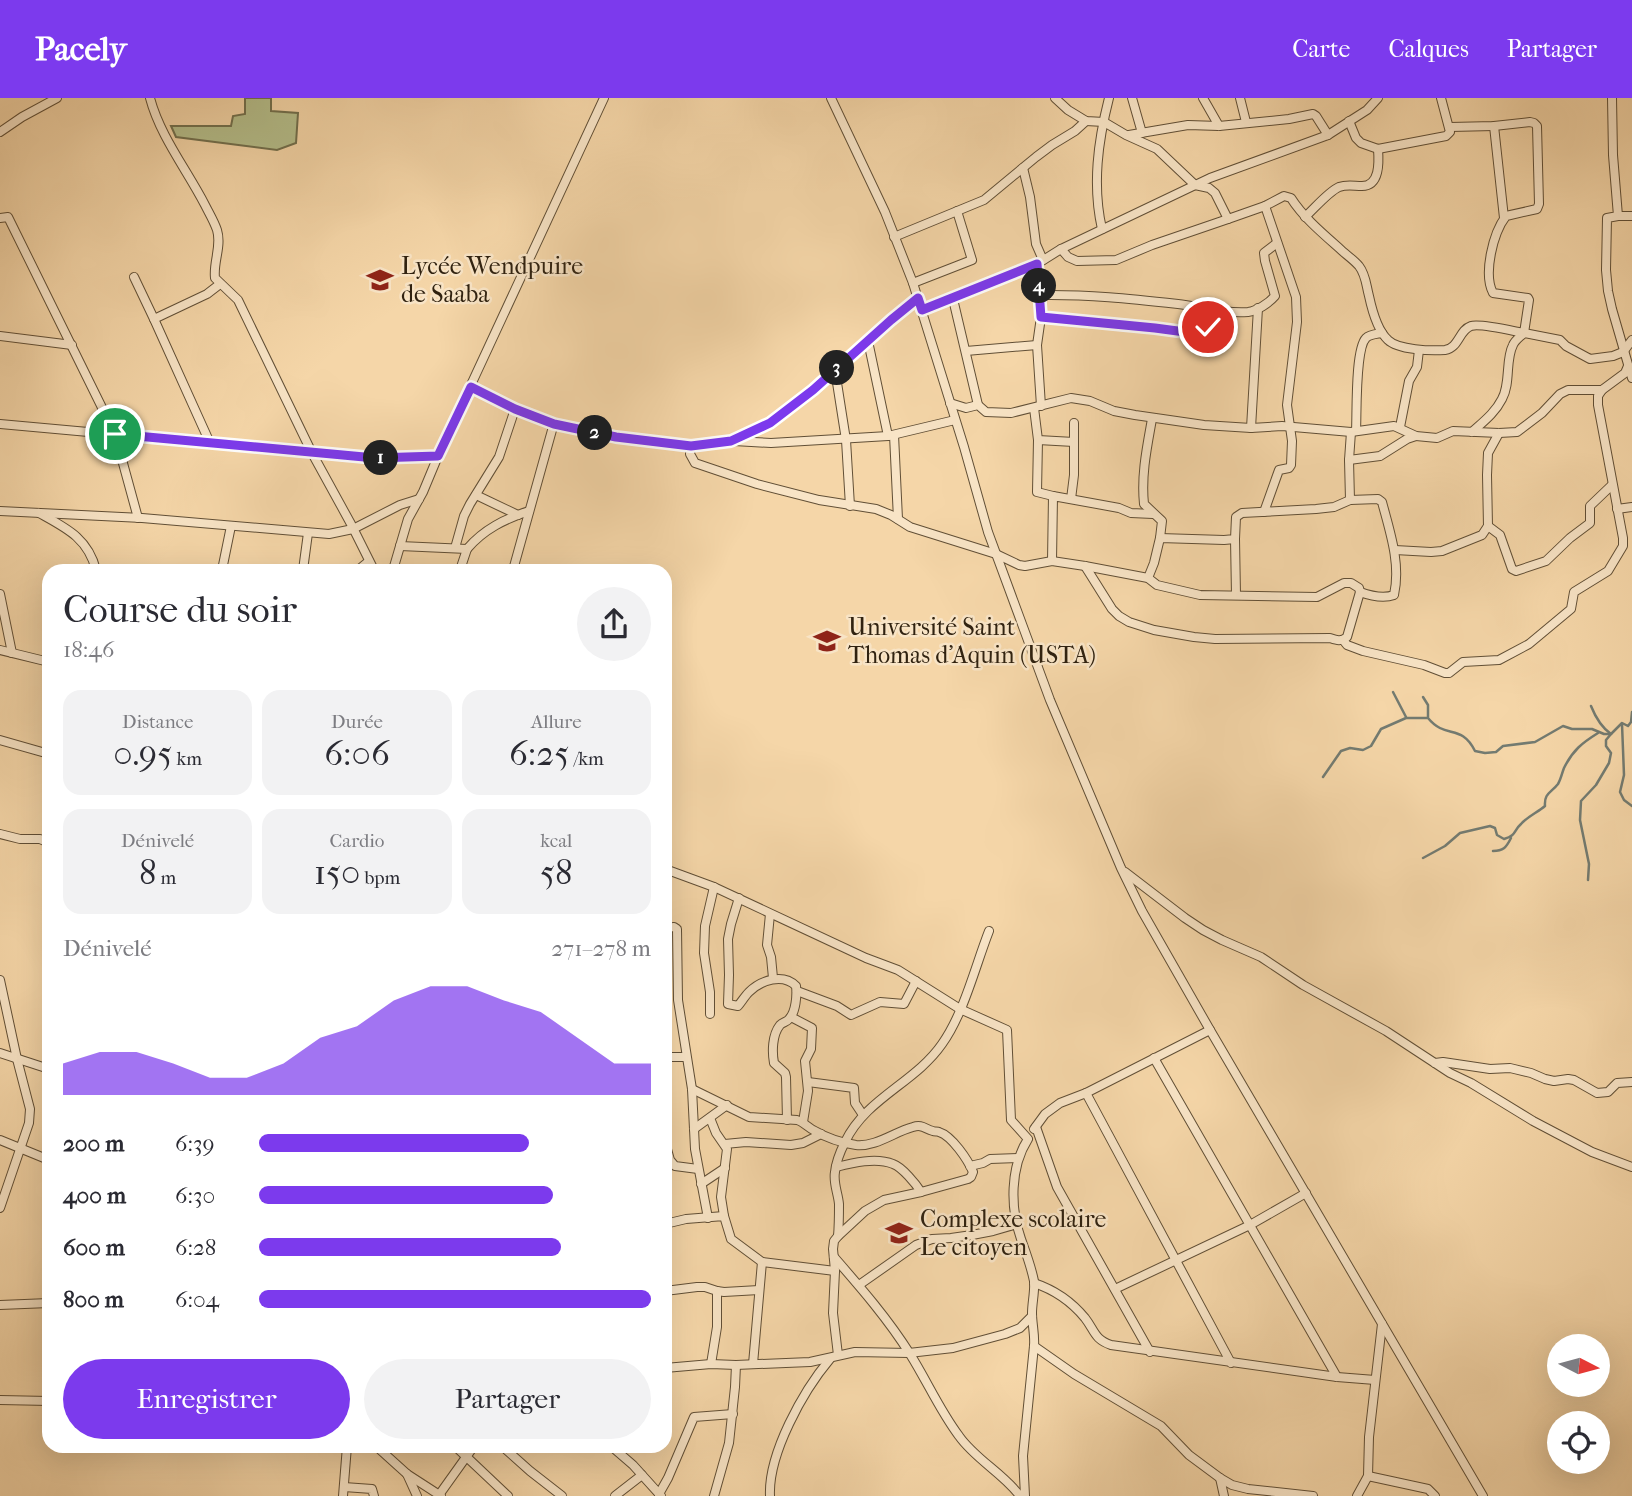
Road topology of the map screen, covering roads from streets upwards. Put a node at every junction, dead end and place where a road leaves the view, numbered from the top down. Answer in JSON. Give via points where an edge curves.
{"nodes":[{"id":1,"x":57,"y":98,"type":"edge"},
{"id":2,"x":147,"y":98,"type":"edge"},
{"id":3,"x":604,"y":98,"type":"edge"},
{"id":4,"x":831,"y":98,"type":"edge"},
{"id":5,"x":1055,"y":98,"type":"edge"},
{"id":6,"x":1109,"y":98,"type":"edge"},
{"id":7,"x":1132,"y":98,"type":"edge"},
{"id":8,"x":1203,"y":98,"type":"edge"},
{"id":9,"x":1240,"y":98,"type":"edge"},
{"id":10,"x":1378,"y":98,"type":"edge"},
{"id":11,"x":1441,"y":98,"type":"edge"},
{"id":12,"x":1612,"y":98,"type":"edge"},
{"id":13,"x":1086,"y":121,"type":"junction"},
{"id":14,"x":1349,"y":121,"type":"junction"},
{"id":15,"x":1104,"y":122,"type":"junction"},
{"id":16,"x":1246,"y":122,"type":"junction"},
{"id":17,"x":1219,"y":126,"type":"junction"},
{"id":18,"x":1494,"y":126,"type":"junction"},
{"id":19,"x":1450,"y":127,"type":"junction"},
{"id":20,"x":0,"y":132,"type":"edge"},
{"id":21,"x":1142,"y":133,"type":"junction"},
{"id":22,"x":1126,"y":135,"type":"junction"},
{"id":23,"x":1328,"y":135,"type":"junction"},
{"id":24,"x":1378,"y":149,"type":"junction"},
{"id":25,"x":1023,"y":168,"type":"junction"},
{"id":26,"x":1195,"y":185,"type":"junction"},
{"id":27,"x":1265,"y":206,"type":"junction"},
{"id":28,"x":957,"y":211,"type":"junction"},
{"id":29,"x":1618,"y":216,"type":"junction"},
{"id":30,"x":1632,"y":216,"type":"edge"},
{"id":31,"x":1305,"y":217,"type":"junction"},
{"id":32,"x":0,"y":218,"type":"edge"},
{"id":33,"x":1504,"y":218,"type":"junction"},
{"id":34,"x":1228,"y":219,"type":"junction"},
{"id":35,"x":1102,"y":229,"type":"junction"},
{"id":36,"x":894,"y":237,"type":"junction"},
{"id":37,"x":1277,"y":243,"type":"junction"},
{"id":38,"x":1061,"y":249,"type":"junction"},
{"id":39,"x":1040,"y":262,"type":"junction"},
{"id":40,"x":134,"y":277,"type":"dead end"},
{"id":41,"x":913,"y":283,"type":"junction"},
{"id":42,"x":220,"y":284,"type":"junction"},
{"id":43,"x":1039,"y":295,"type":"junction"},
{"id":44,"x":918,"y":298,"type":"junction"},
{"id":45,"x":953,"y":299,"type":"junction"},
{"id":46,"x":1258,"y":309,"type":"junction"},
{"id":47,"x":922,"y":310,"type":"junction"},
{"id":48,"x":1214,"y":310,"type":"junction"},
{"id":49,"x":1041,"y":317,"type":"junction"},
{"id":50,"x":154,"y":319,"type":"junction"},
{"id":51,"x":1382,"y":333,"type":"junction"},
{"id":52,"x":1524,"y":333,"type":"junction"},
{"id":53,"x":0,"y":336,"type":"edge"},
{"id":54,"x":1632,"y":340,"type":"edge"},
{"id":55,"x":868,"y":341,"type":"junction"},
{"id":56,"x":72,"y":345,"type":"junction"},
{"id":57,"x":1037,"y":345,"type":"junction"},
{"id":58,"x":1419,"y":350,"type":"junction"},
{"id":59,"x":966,"y":351,"type":"junction"},
{"id":60,"x":1623,"y":352,"type":"junction"},
{"id":61,"x":1628,"y":366,"type":"junction"},
{"id":62,"x":835,"y":370,"type":"junction"},
{"id":63,"x":1632,"y":378,"type":"edge"},
{"id":64,"x":471,"y":387,"type":"junction"},
{"id":65,"x":1602,"y":390,"type":"junction"},
{"id":66,"x":950,"y":402,"type":"junction"},
{"id":67,"x":978,"y":405,"type":"junction"},
{"id":68,"x":1037,"y":407,"type":"junction"},
{"id":69,"x":515,"y":409,"type":"junction"},
{"id":70,"x":1152,"y":419,"type":"junction"},
{"id":71,"x":956,"y":420,"type":"junction"},
{"id":72,"x":0,"y":424,"type":"edge"},
{"id":73,"x":554,"y":424,"type":"junction"},
{"id":74,"x":1074,"y":424,"type":"dead end"},
{"id":75,"x":1290,"y":427,"type":"junction"},
{"id":76,"x":1251,"y":428,"type":"junction"},
{"id":77,"x":1400,"y":428,"type":"junction"},
{"id":78,"x":1353,"y":432,"type":"junction"},
{"id":79,"x":1471,"y":432,"type":"junction"},
{"id":80,"x":1499,"y":433,"type":"junction"},
{"id":81,"x":115,"y":434,"type":"junction"},
{"id":82,"x":891,"y":435,"type":"junction"},
{"id":83,"x":1416,"y":436,"type":"junction"},
{"id":84,"x":846,"y":440,"type":"junction"},
{"id":85,"x":1038,"y":440,"type":"junction"},
{"id":86,"x":731,"y":441,"type":"junction"},
{"id":87,"x":1074,"y":442,"type":"junction"},
{"id":88,"x":210,"y":443,"type":"junction"},
{"id":89,"x":691,"y":446,"type":"junction"},
{"id":90,"x":312,"y":453,"type":"junction"},
{"id":91,"x":438,"y":456,"type":"junction"},
{"id":92,"x":1349,"y":460,"type":"junction"},
{"id":93,"x":1612,"y":485,"type":"junction"},
{"id":94,"x":476,"y":495,"type":"junction"},
{"id":95,"x":1054,"y":496,"type":"junction"},
{"id":96,"x":419,"y":499,"type":"junction"},
{"id":97,"x":1071,"y":499,"type":"junction"},
{"id":98,"x":1350,"y":499,"type":"junction"},
{"id":99,"x":850,"y":506,"type":"junction"},
{"id":100,"x":1632,"y":508,"type":"edge"},
{"id":101,"x":1617,"y":509,"type":"junction"},
{"id":102,"x":0,"y":510,"type":"edge"},
{"id":103,"x":36,"y":512,"type":"junction"},
{"id":104,"x":529,"y":512,"type":"junction"},
{"id":105,"x":1264,"y":512,"type":"junction"},
{"id":106,"x":1153,"y":514,"type":"junction"},
{"id":107,"x":518,"y":515,"type":"junction"},
{"id":108,"x":138,"y":518,"type":"junction"},
{"id":109,"x":898,"y":519,"type":"junction"},
{"id":110,"x":231,"y":526,"type":"junction"},
{"id":111,"x":1488,"y":526,"type":"junction"},
{"id":112,"x":353,"y":529,"type":"junction"},
{"id":113,"x":308,"y":533,"type":"junction"},
{"id":114,"x":1160,"y":538,"type":"junction"},
{"id":115,"x":1235,"y":539,"type":"junction"},
{"id":116,"x":400,"y":546,"type":"junction"},
{"id":117,"x":455,"y":548,"type":"junction"},
{"id":118,"x":467,"y":549,"type":"junction"},
{"id":119,"x":1395,"y":550,"type":"junction"},
{"id":120,"x":996,"y":554,"type":"junction"},
{"id":121,"x":369,"y":561,"type":"junction"},
{"id":122,"x":1052,"y":561,"type":"junction"},
{"id":123,"x":93,"y":564,"type":"edge"},
{"id":124,"x":223,"y":564,"type":"edge"},
{"id":125,"x":304,"y":564,"type":"edge"},
{"id":126,"x":365,"y":564,"type":"edge"},
{"id":127,"x":371,"y":564,"type":"edge"},
{"id":128,"x":395,"y":564,"type":"edge"},
{"id":129,"x":462,"y":564,"type":"edge"},
{"id":130,"x":515,"y":564,"type":"edge"},
{"id":131,"x":1085,"y":566,"type":"junction"},
{"id":132,"x":1148,"y":578,"type":"junction"},
{"id":133,"x":1360,"y":592,"type":"junction"},
{"id":134,"x":0,"y":594,"type":"edge"},
{"id":135,"x":1236,"y":595,"type":"junction"},
{"id":136,"x":1343,"y":640,"type":"junction"},
{"id":137,"x":0,"y":650,"type":"edge"},
{"id":138,"x":12,"y":653,"type":"junction"},
{"id":139,"x":42,"y":660,"type":"edge"},
{"id":140,"x":0,"y":740,"type":"edge"},
{"id":141,"x":42,"y":752,"type":"edge"},
{"id":142,"x":0,"y":834,"type":"edge"},
{"id":143,"x":42,"y":840,"type":"edge"},
{"id":144,"x":1121,"y":868,"type":"junction"},
{"id":145,"x":672,"y":872,"type":"edge"},
{"id":146,"x":715,"y":887,"type":"junction"},
{"id":147,"x":739,"y":898,"type":"junction"},
{"id":148,"x":770,"y":914,"type":"junction"},
{"id":149,"x":672,"y":927,"type":"edge"},
{"id":150,"x":989,"y":931,"type":"dead end"},
{"id":151,"x":773,"y":978,"type":"junction"},
{"id":152,"x":0,"y":980,"type":"edge"},
{"id":153,"x":916,"y":981,"type":"junction"},
{"id":154,"x":797,"y":992,"type":"junction"},
{"id":155,"x":960,"y":1009,"type":"junction"},
{"id":156,"x":710,"y":1014,"type":"dead end"},
{"id":157,"x":791,"y":1017,"type":"junction"},
{"id":158,"x":1210,"y":1030,"type":"junction"},
{"id":159,"x":0,"y":1053,"type":"edge"},
{"id":160,"x":672,"y":1056,"type":"edge"},
{"id":161,"x":687,"y":1057,"type":"junction"},
{"id":162,"x":1154,"y":1058,"type":"junction"},
{"id":163,"x":17,"y":1059,"type":"junction"},
{"id":164,"x":1435,"y":1063,"type":"junction"},
{"id":165,"x":42,"y":1067,"type":"edge"},
{"id":166,"x":808,"y":1082,"type":"junction"},
{"id":167,"x":1632,"y":1082,"type":"edge"},
{"id":168,"x":692,"y":1089,"type":"junction"},
{"id":169,"x":1086,"y":1093,"type":"junction"},
{"id":170,"x":727,"y":1105,"type":"junction"},
{"id":171,"x":863,"y":1115,"type":"junction"},
{"id":172,"x":709,"y":1118,"type":"junction"},
{"id":173,"x":787,"y":1120,"type":"junction"},
{"id":174,"x":803,"y":1122,"type":"junction"},
{"id":175,"x":1036,"y":1126,"type":"junction"},
{"id":176,"x":694,"y":1129,"type":"junction"},
{"id":177,"x":821,"y":1134,"type":"junction"},
{"id":178,"x":1028,"y":1139,"type":"junction"},
{"id":179,"x":0,"y":1140,"type":"edge"},
{"id":180,"x":845,"y":1143,"type":"junction"},
{"id":181,"x":725,"y":1144,"type":"junction"},
{"id":182,"x":861,"y":1145,"type":"junction"},
{"id":183,"x":21,"y":1148,"type":"junction"},
{"id":184,"x":42,"y":1157,"type":"edge"},
{"id":185,"x":1017,"y":1158,"type":"junction"},
{"id":186,"x":862,"y":1161,"type":"junction"},
{"id":187,"x":672,"y":1162,"type":"edge"},
{"id":188,"x":970,"y":1166,"type":"junction"},
{"id":189,"x":836,"y":1167,"type":"junction"},
{"id":190,"x":1632,"y":1167,"type":"edge"},
{"id":191,"x":724,"y":1168,"type":"junction"},
{"id":192,"x":698,"y":1169,"type":"junction"},
{"id":193,"x":701,"y":1184,"type":"junction"},
{"id":194,"x":921,"y":1192,"type":"junction"},
{"id":195,"x":1306,"y":1193,"type":"junction"},
{"id":196,"x":0,"y":1208,"type":"edge"},
{"id":197,"x":724,"y":1216,"type":"junction"},
{"id":198,"x":708,"y":1218,"type":"junction"},
{"id":199,"x":672,"y":1222,"type":"edge"},
{"id":200,"x":1017,"y":1224,"type":"junction"},
{"id":201,"x":1250,"y":1225,"type":"junction"},
{"id":202,"x":838,"y":1236,"type":"junction"},
{"id":203,"x":833,"y":1255,"type":"junction"},
{"id":204,"x":1176,"y":1260,"type":"junction"},
{"id":205,"x":762,"y":1262,"type":"junction"},
{"id":206,"x":835,"y":1271,"type":"junction"},
{"id":207,"x":1034,"y":1283,"type":"junction"},
{"id":208,"x":859,"y":1285,"type":"junction"},
{"id":209,"x":1115,"y":1289,"type":"junction"},
{"id":210,"x":672,"y":1290,"type":"edge"},
{"id":211,"x":759,"y":1290,"type":"junction"},
{"id":212,"x":717,"y":1291,"type":"junction"},
{"id":213,"x":42,"y":1303,"type":"edge"},
{"id":214,"x":0,"y":1306,"type":"edge"},
{"id":215,"x":1032,"y":1316,"type":"junction"},
{"id":216,"x":1382,"y":1324,"type":"junction"},
{"id":217,"x":1034,"y":1346,"type":"junction"},
{"id":218,"x":1150,"y":1352,"type":"junction"},
{"id":219,"x":909,"y":1353,"type":"junction"},
{"id":220,"x":834,"y":1357,"type":"junction"},
{"id":221,"x":1231,"y":1363,"type":"junction"},
{"id":222,"x":711,"y":1364,"type":"junction"},
{"id":223,"x":753,"y":1364,"type":"junction"},
{"id":224,"x":736,"y":1365,"type":"junction"},
{"id":225,"x":672,"y":1367,"type":"edge"},
{"id":226,"x":1337,"y":1377,"type":"junction"},
{"id":227,"x":1375,"y":1380,"type":"junction"},
{"id":228,"x":0,"y":1400,"type":"edge"},
{"id":229,"x":42,"y":1401,"type":"edge"},
{"id":230,"x":733,"y":1414,"type":"junction"},
{"id":231,"x":347,"y":1453,"type":"edge"},
{"id":232,"x":384,"y":1453,"type":"edge"},
{"id":233,"x":463,"y":1453,"type":"edge"},
{"id":234,"x":468,"y":1453,"type":"edge"},
{"id":235,"x":510,"y":1453,"type":"edge"},
{"id":236,"x":620,"y":1453,"type":"edge"},
{"id":237,"x":466,"y":1456,"type":"junction"},
{"id":238,"x":407,"y":1474,"type":"junction"},
{"id":239,"x":642,"y":1475,"type":"junction"},
{"id":240,"x":1368,"y":1476,"type":"junction"},
{"id":241,"x":1220,"y":1478,"type":"junction"},
{"id":242,"x":344,"y":1492,"type":"edge"},
{"id":243,"x":440,"y":1495,"type":"edge"},
{"id":244,"x":660,"y":1495,"type":"edge"},
{"id":245,"x":374,"y":1496,"type":"edge"},
{"id":246,"x":417,"y":1496,"type":"edge"},
{"id":247,"x":508,"y":1496,"type":"edge"},
{"id":248,"x":562,"y":1496,"type":"edge"},
{"id":249,"x":615,"y":1496,"type":"edge"},
{"id":250,"x":714,"y":1496,"type":"edge"},
{"id":251,"x":770,"y":1496,"type":"edge"},
{"id":252,"x":1020,"y":1496,"type":"edge"},
{"id":253,"x":1025,"y":1496,"type":"edge"},
{"id":254,"x":1224,"y":1496,"type":"edge"},
{"id":255,"x":1313,"y":1496,"type":"edge"},
{"id":256,"x":1357,"y":1496,"type":"edge"},
{"id":257,"x":1435,"y":1496,"type":"edge"},
{"id":258,"x":1483,"y":1496,"type":"edge"}],
"edges":[{"from":1,"to":20,"type":"street"},
{"from":2,"to":42,"type":"street","via":[[217,230],[214,269]]},
{"from":3,"to":64,"type":"street"},
{"from":4,"to":36,"type":"street"},
{"from":5,"to":13,"type":"street"},
{"from":6,"to":15,"type":"street"},
{"from":7,"to":21,"type":"street"},
{"from":8,"to":17,"type":"street"},
{"from":9,"to":16,"type":"street"},
{"from":10,"to":14,"type":"street"},
{"from":11,"to":19,"type":"street"},
{"from":12,"to":29,"type":"street"},
{"from":13,"to":15,"type":"street"},
{"from":13,"to":25,"type":"street"},
{"from":14,"to":23,"type":"street"},
{"from":14,"to":24,"type":"street","via":[[1361,143]]},
{"from":15,"to":22,"type":"street"},
{"from":15,"to":35,"type":"street","via":[[1096,181]]},
{"from":16,"to":17,"type":"street"},
{"from":16,"to":23,"type":"street","via":[[1313,114]]},
{"from":17,"to":21,"type":"street","via":[[1188,125]]},
{"from":18,"to":19,"type":"street"},
{"from":18,"to":33,"type":"street"},
{"from":18,"to":33,"type":"street","via":[[1530,122],[1537,126],[1539,204],[1537,209]]},
{"from":19,"to":24,"type":"street","via":[[1446,136]]},
{"from":21,"to":22,"type":"street"},
{"from":22,"to":26,"type":"street","via":[[1157,149]]},
{"from":23,"to":26,"type":"street"},
{"from":24,"to":31,"type":"street","via":[[1373,181],[1341,186]]},
{"from":25,"to":28,"type":"street","via":[[984,200]]},
{"from":25,"to":39,"type":"street"},
{"from":26,"to":34,"type":"street","via":[[1215,192]]},
{"from":26,"to":35,"type":"street"},
{"from":27,"to":31,"type":"street","via":[[1288,196]]},
{"from":27,"to":34,"type":"street"},
{"from":27,"to":37,"type":"street"},
{"from":28,"to":36,"type":"street"},
{"from":28,"to":41,"type":"street","via":[[972,260]]},
{"from":29,"to":30,"type":"street"},
{"from":29,"to":60,"type":"street","via":[[1607,218],[1606,270]]},
{"from":31,"to":51,"type":"street","via":[[1361,269]]},
{"from":32,"to":56,"type":"street","via":[[8,217]]},
{"from":33,"to":52,"type":"street","via":[[1492,249],[1491,287],[1496,294],[1529,299]]},
{"from":34,"to":38,"type":"street","via":[[1116,260],[1077,261]]},
{"from":35,"to":38,"type":"street"},
{"from":36,"to":41,"type":"street"},
{"from":37,"to":46,"type":"street","via":[[1264,253],[1275,296]]},
{"from":37,"to":75,"type":"street","via":[[1298,308],[1287,405]]},
{"from":38,"to":39,"type":"street"},
{"from":39,"to":43,"type":"street"},
{"from":39,"to":45,"type":"street"},
{"from":40,"to":50,"type":"street"},
{"from":41,"to":44,"type":"street"},
{"from":42,"to":50,"type":"street"},
{"from":42,"to":90,"type":"street","via":[[238,300]]},
{"from":43,"to":48,"type":"street","via":[[1075,294]]},
{"from":43,"to":49,"type":"street"},
{"from":44,"to":47,"type":"street"},
{"from":44,"to":55,"type":"street"},
{"from":45,"to":47,"type":"street"},
{"from":45,"to":59,"type":"street"},
{"from":46,"to":48,"type":"street"},
{"from":46,"to":76,"type":"street"},
{"from":47,"to":66,"type":"street"},
{"from":48,"to":49,"type":"street","via":[[1207,330],[1195,332]]},
{"from":49,"to":57,"type":"street"},
{"from":50,"to":88,"type":"street"},
{"from":51,"to":58,"type":"street","via":[[1391,343]]},
{"from":51,"to":78,"type":"street","via":[[1366,337],[1360,351]]},
{"from":52,"to":58,"type":"street","via":[[1476,325],[1466,329],[1451,348]]},
{"from":52,"to":60,"type":"street","via":[[1560,340],[1590,359]]},
{"from":52,"to":79,"type":"street","via":[[1511,349],[1502,399]]},
{"from":53,"to":56,"type":"street"},
{"from":54,"to":60,"type":"street"},
{"from":55,"to":62,"type":"street"},
{"from":55,"to":82,"type":"street"},
{"from":56,"to":81,"type":"street"},
{"from":57,"to":59,"type":"street"},
{"from":57,"to":68,"type":"street"},
{"from":58,"to":77,"type":"street"},
{"from":59,"to":67,"type":"street"},
{"from":60,"to":61,"type":"street"},
{"from":61,"to":63,"type":"street"},
{"from":61,"to":65,"type":"street"},
{"from":62,"to":84,"type":"street"},
{"from":62,"to":86,"type":"street","via":[[770,423]]},
{"from":64,"to":69,"type":"street"},
{"from":64,"to":91,"type":"street"},
{"from":65,"to":80,"type":"street","via":[[1568,390],[1517,432]]},
{"from":65,"to":93,"type":"street","via":[[1598,405]]},
{"from":66,"to":67,"type":"street","via":[[966,408]]},
{"from":66,"to":71,"type":"street"},
{"from":67,"to":68,"type":"street","via":[[993,413]]},
{"from":68,"to":70,"type":"street","via":[[1071,398]]},
{"from":68,"to":85,"type":"street"},
{"from":69,"to":73,"type":"street"},
{"from":69,"to":94,"type":"street","via":[[499,457]]},
{"from":70,"to":76,"type":"street"},
{"from":70,"to":106,"type":"street","via":[[1142,489],[1144,504]]},
{"from":71,"to":82,"type":"street"},
{"from":71,"to":120,"type":"street"},
{"from":72,"to":81,"type":"street"},
{"from":73,"to":89,"type":"street"},
{"from":73,"to":104,"type":"street"},
{"from":74,"to":87,"type":"street"},
{"from":75,"to":76,"type":"street"},
{"from":75,"to":78,"type":"street"},
{"from":75,"to":105,"type":"street","via":[[1291,465],[1279,470]]},
{"from":77,"to":78,"type":"street"},
{"from":77,"to":83,"type":"street"},
{"from":78,"to":92,"type":"street"},
{"from":79,"to":80,"type":"street"},
{"from":79,"to":83,"type":"street","via":[[1453,431],[1437,438]]},
{"from":80,"to":111,"type":"street","via":[[1488,453]]},
{"from":81,"to":88,"type":"street"},
{"from":81,"to":108,"type":"street"},
{"from":82,"to":84,"type":"street"},
{"from":82,"to":109,"type":"street"},
{"from":83,"to":92,"type":"street","via":[[1380,456]]},
{"from":84,"to":86,"type":"street"},
{"from":84,"to":99,"type":"street"},
{"from":85,"to":87,"type":"street"},
{"from":85,"to":95,"type":"street","via":[[1037,492]]},
{"from":86,"to":89,"type":"street"},
{"from":87,"to":97,"type":"street"},
{"from":88,"to":90,"type":"street"},
{"from":89,"to":99,"type":"street","via":[[695,463]]},
{"from":90,"to":91,"type":"street"},
{"from":90,"to":112,"type":"street"},
{"from":91,"to":96,"type":"street"},
{"from":92,"to":98,"type":"street"},
{"from":93,"to":101,"type":"street"},
{"from":93,"to":111,"type":"street","via":[[1590,506],[1590,523],[1546,561],[1516,571],[1511,569],[1500,534]]},
{"from":94,"to":107,"type":"street"},
{"from":94,"to":117,"type":"street"},
{"from":95,"to":97,"type":"street"},
{"from":95,"to":122,"type":"street"},
{"from":96,"to":112,"type":"street"},
{"from":96,"to":116,"type":"street"},
{"from":97,"to":106,"type":"street"},
{"from":98,"to":105,"type":"street","via":[[1335,507]]},
{"from":98,"to":119,"type":"street","via":[[1382,502]]},
{"from":99,"to":109,"type":"street","via":[[876,509]]},
{"from":100,"to":101,"type":"street"},
{"from":101,"to":136,"type":"street","via":[[1623,546],[1608,571],[1576,590],[1570,609],[1555,624],[1499,660],[1463,662],[1445,673],[1363,651]]},
{"from":102,"to":103,"type":"street"},
{"from":103,"to":108,"type":"street"},
{"from":103,"to":123,"type":"street","via":[[78,537]]},
{"from":104,"to":107,"type":"street"},
{"from":104,"to":130,"type":"street"},
{"from":105,"to":115,"type":"street","via":[[1238,514]]},
{"from":106,"to":114,"type":"street","via":[[1162,521]]},
{"from":107,"to":118,"type":"street","via":[[490,528]]},
{"from":108,"to":110,"type":"street"},
{"from":109,"to":120,"type":"street"},
{"from":110,"to":113,"type":"street"},
{"from":110,"to":124,"type":"street"},
{"from":111,"to":119,"type":"street","via":[[1482,536],[1441,551]]},
{"from":112,"to":113,"type":"street"},
{"from":112,"to":121,"type":"street"},
{"from":113,"to":125,"type":"street"},
{"from":114,"to":115,"type":"street"},
{"from":114,"to":132,"type":"street"},
{"from":115,"to":135,"type":"street"},
{"from":116,"to":117,"type":"street"},
{"from":116,"to":128,"type":"street"},
{"from":117,"to":118,"type":"street"},
{"from":118,"to":129,"type":"street"},
{"from":119,"to":133,"type":"street","via":[[1394,595]]},
{"from":120,"to":122,"type":"street","via":[[1025,566]]},
{"from":120,"to":144,"type":"street","via":[[1050,700]]},
{"from":121,"to":126,"type":"street"},
{"from":121,"to":127,"type":"street"},
{"from":122,"to":131,"type":"street"},
{"from":131,"to":132,"type":"street"},
{"from":131,"to":136,"type":"street","via":[[1112,609],[1129,622],[1199,638]]},
{"from":132,"to":135,"type":"street","via":[[1157,585],[1200,595]]},
{"from":133,"to":135,"type":"street","via":[[1344,583],[1317,597]]},
{"from":133,"to":136,"type":"street"},
{"from":134,"to":138,"type":"street"},
{"from":137,"to":138,"type":"street"},
{"from":138,"to":139,"type":"street"},
{"from":140,"to":141,"type":"street"},
{"from":142,"to":143,"type":"street"},
{"from":144,"to":158,"type":"street"},
{"from":144,"to":164,"type":"street","via":[[1203,930],[1261,957]]},
{"from":145,"to":146,"type":"street"},
{"from":146,"to":147,"type":"street"},
{"from":146,"to":156,"type":"street","via":[[705,926]]},
{"from":147,"to":148,"type":"street"},
{"from":147,"to":151,"type":"street","via":[[729,934],[728,1003],[738,1006],[754,988]]},
{"from":148,"to":151,"type":"street","via":[[766,945]]},
{"from":148,"to":153,"type":"street"},
{"from":149,"to":161,"type":"street","via":[[677,929],[678,996]]},
{"from":150,"to":155,"type":"street"},
{"from":151,"to":154,"type":"street","via":[[793,982]]},
{"from":152,"to":163,"type":"street"},
{"from":153,"to":154,"type":"street","via":[[903,1004],[878,1002],[851,1015]]},
{"from":153,"to":155,"type":"street"},
{"from":154,"to":157,"type":"street"},
{"from":155,"to":171,"type":"street","via":[[933,1055]]},
{"from":155,"to":178,"type":"street","via":[[1007,1030],[1011,1120]]},
{"from":157,"to":166,"type":"street","via":[[812,1027],[805,1061]]},
{"from":157,"to":173,"type":"street","via":[[776,1033],[773,1057],[786,1076]]},
{"from":158,"to":162,"type":"street"},
{"from":158,"to":195,"type":"street"},
{"from":159,"to":163,"type":"street"},
{"from":160,"to":161,"type":"street"},
{"from":161,"to":168,"type":"street"},
{"from":162,"to":169,"type":"street"},
{"from":162,"to":201,"type":"street"},
{"from":163,"to":165,"type":"street"},
{"from":163,"to":183,"type":"street","via":[[30,1113]]},
{"from":164,"to":167,"type":"street","via":[[1510,1068],[1554,1081],[1574,1080],[1597,1093],[1608,1092],[1617,1083]]},
{"from":164,"to":190,"type":"street","via":[[1533,1121]]},
{"from":166,"to":171,"type":"street","via":[[854,1088],[855,1103]]},
{"from":166,"to":174,"type":"street"},
{"from":168,"to":170,"type":"street"},
{"from":168,"to":176,"type":"street"},
{"from":169,"to":175,"type":"street","via":[[1060,1103]]},
{"from":169,"to":204,"type":"street"},
{"from":170,"to":172,"type":"street"},
{"from":170,"to":173,"type":"street","via":[[749,1117]]},
{"from":171,"to":180,"type":"street"},
{"from":172,"to":176,"type":"street"},
{"from":172,"to":181,"type":"street"},
{"from":173,"to":174,"type":"street"},
{"from":174,"to":177,"type":"street"},
{"from":175,"to":178,"type":"street"},
{"from":175,"to":209,"type":"street","via":[[1057,1187]]},
{"from":176,"to":192,"type":"street"},
{"from":177,"to":180,"type":"street"},
{"from":177,"to":181,"type":"street","via":[[791,1145]]},
{"from":178,"to":185,"type":"street"},
{"from":179,"to":183,"type":"street"},
{"from":180,"to":182,"type":"street"},
{"from":180,"to":189,"type":"street"},
{"from":181,"to":191,"type":"street"},
{"from":182,"to":186,"type":"street"},
{"from":182,"to":188,"type":"street","via":[[923,1126],[942,1133]]},
{"from":183,"to":184,"type":"street"},
{"from":183,"to":196,"type":"street"},
{"from":185,"to":188,"type":"street"},
{"from":185,"to":200,"type":"street","via":[[1013,1189]]},
{"from":186,"to":189,"type":"street"},
{"from":186,"to":194,"type":"street","via":[[896,1165]]},
{"from":187,"to":192,"type":"street"},
{"from":188,"to":194,"type":"street","via":[[971,1177]]},
{"from":189,"to":202,"type":"street"},
{"from":191,"to":193,"type":"street"},
{"from":191,"to":197,"type":"street"},
{"from":192,"to":193,"type":"street"},
{"from":193,"to":198,"type":"street"},
{"from":194,"to":202,"type":"street","via":[[884,1200]]},
{"from":195,"to":201,"type":"street"},
{"from":195,"to":216,"type":"street"},
{"from":197,"to":198,"type":"street"},
{"from":197,"to":205,"type":"street","via":[[732,1241]]},
{"from":198,"to":199,"type":"street"},
{"from":200,"to":207,"type":"street"},
{"from":200,"to":208,"type":"street","via":[[916,1245]]},
{"from":201,"to":204,"type":"street"},
{"from":201,"to":226,"type":"street"},
{"from":202,"to":203,"type":"street"},
{"from":203,"to":206,"type":"street"},
{"from":203,"to":208,"type":"street"},
{"from":204,"to":209,"type":"street"},
{"from":204,"to":221,"type":"street"},
{"from":205,"to":206,"type":"street"},
{"from":205,"to":211,"type":"street"},
{"from":206,"to":220,"type":"street"},
{"from":207,"to":215,"type":"street"},
{"from":207,"to":218,"type":"street","via":[[1051,1289],[1078,1310],[1101,1341]]},
{"from":208,"to":219,"type":"street"},
{"from":209,"to":218,"type":"street"},
{"from":210,"to":212,"type":"street","via":[[705,1287]]},
{"from":211,"to":212,"type":"street"},
{"from":211,"to":223,"type":"street"},
{"from":212,"to":222,"type":"street"},
{"from":213,"to":214,"type":"street"},
{"from":215,"to":217,"type":"street"},
{"from":215,"to":219,"type":"street","via":[[1005,1334],[953,1348]]},
{"from":216,"to":227,"type":"street"},
{"from":216,"to":258,"type":"street"},
{"from":217,"to":241,"type":"street","via":[[1161,1426]]},
{"from":217,"to":253,"type":"street","via":[[1023,1456]]},
{"from":218,"to":221,"type":"street"},
{"from":219,"to":220,"type":"street","via":[[855,1352]]},
{"from":219,"to":252,"type":"street","via":[[961,1439]]},
{"from":220,"to":223,"type":"street"},
{"from":220,"to":251,"type":"street","via":[[813,1381],[787,1430],[770,1476]]},
{"from":221,"to":226,"type":"street"},
{"from":222,"to":224,"type":"street"},
{"from":222,"to":225,"type":"street"},
{"from":223,"to":224,"type":"street"},
{"from":224,"to":230,"type":"street"},
{"from":226,"to":227,"type":"street"},
{"from":227,"to":240,"type":"street"},
{"from":228,"to":229,"type":"street"},
{"from":230,"to":244,"type":"street","via":[[694,1417]]},
{"from":230,"to":250,"type":"street"},
{"from":231,"to":242,"type":"street"},
{"from":232,"to":238,"type":"street"},
{"from":233,"to":237,"type":"street"},
{"from":234,"to":237,"type":"street"},
{"from":235,"to":248,"type":"street"},
{"from":236,"to":239,"type":"street"},
{"from":237,"to":243,"type":"street"},
{"from":237,"to":247,"type":"street"},
{"from":238,"to":243,"type":"street"},
{"from":238,"to":246,"type":"street"},
{"from":239,"to":244,"type":"street"},
{"from":239,"to":249,"type":"street"},
{"from":240,"to":256,"type":"street"},
{"from":240,"to":257,"type":"street","via":[[1428,1489]]},
{"from":241,"to":254,"type":"street"},
{"from":241,"to":255,"type":"street","via":[[1240,1488]]},
{"from":242,"to":245,"type":"street","via":[[372,1489]]}]}
